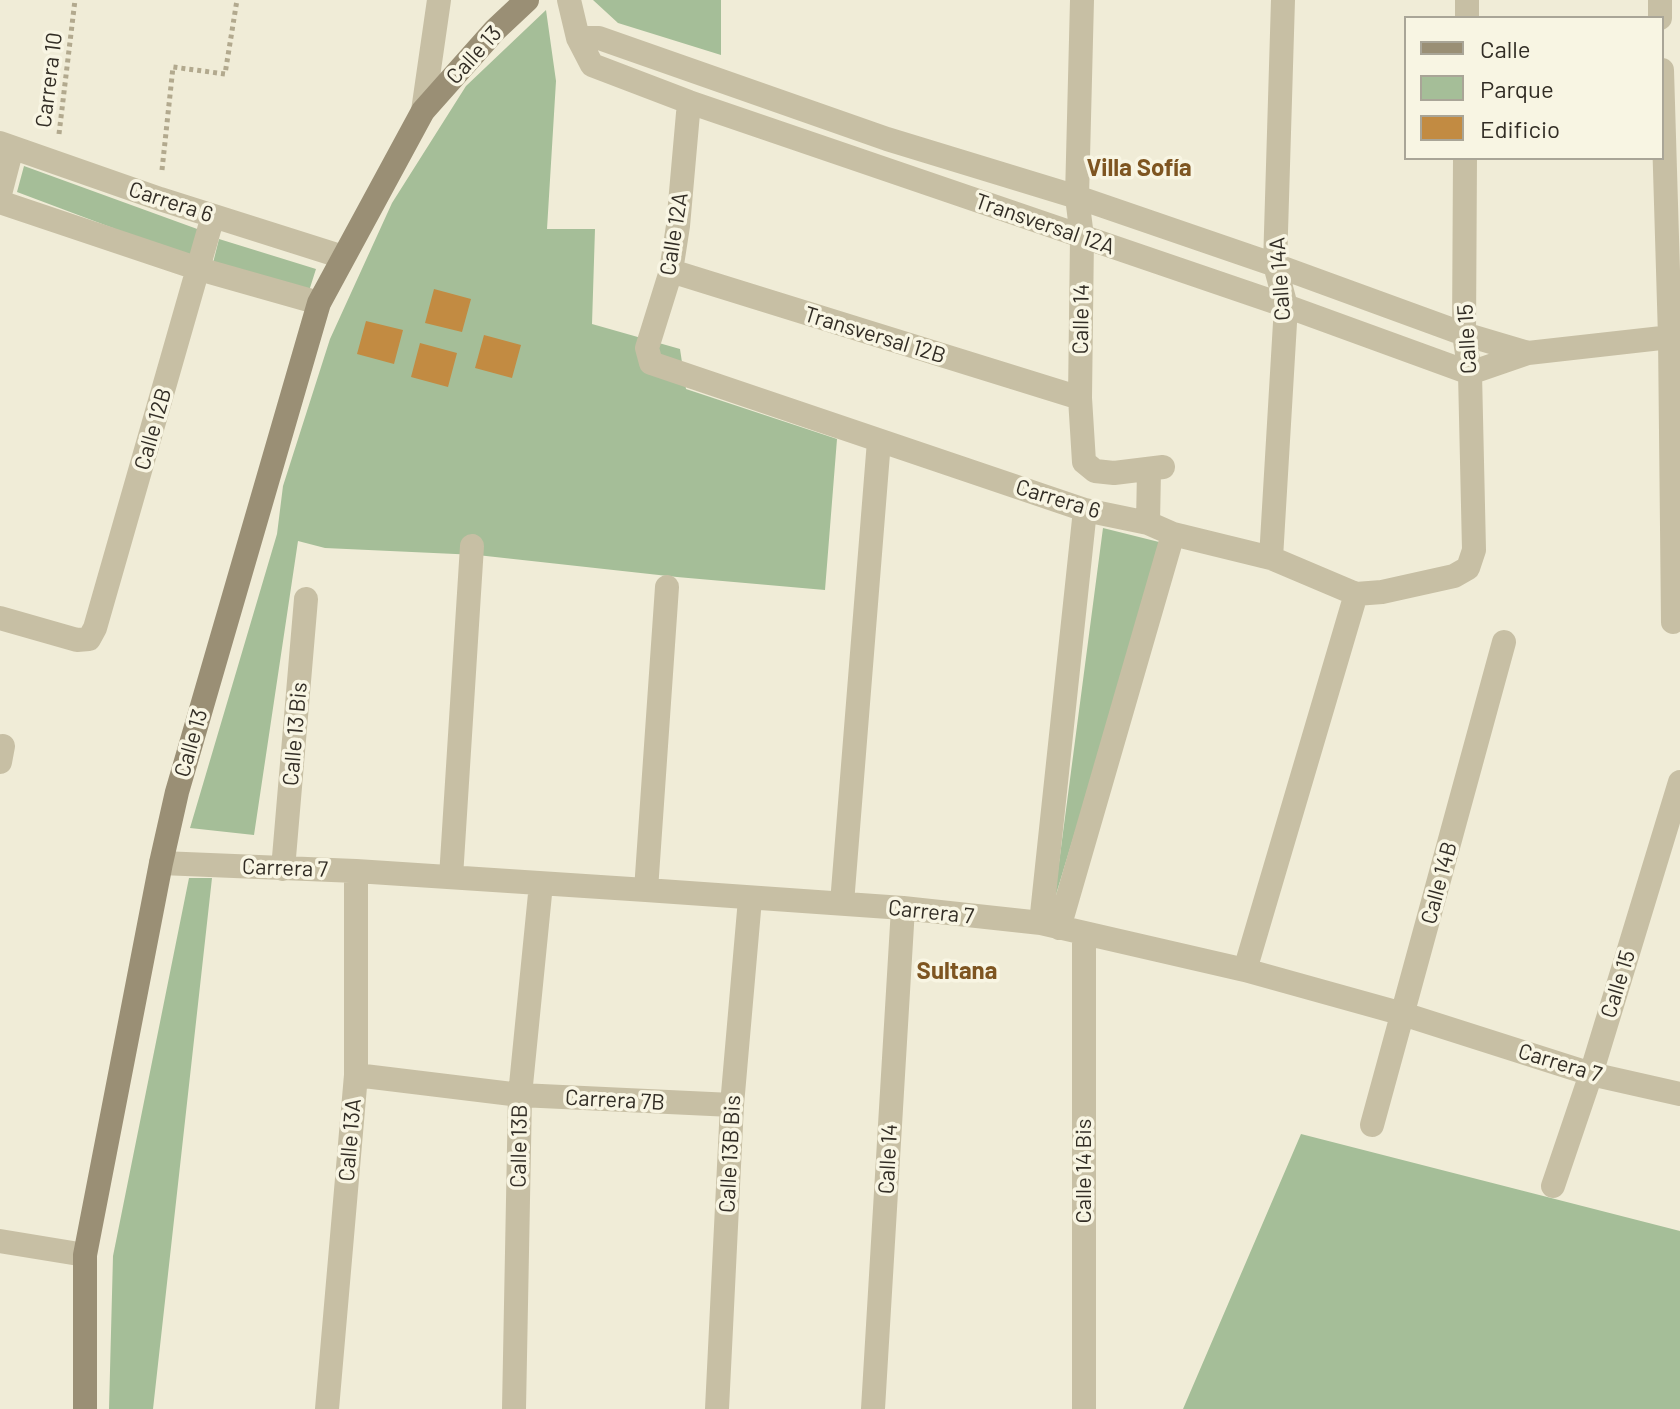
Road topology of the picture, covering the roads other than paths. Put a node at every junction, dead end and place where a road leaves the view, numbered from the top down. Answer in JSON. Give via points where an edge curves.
{"nodes":[{"id":1,"x":439,"y":0,"type":"edge"},
{"id":2,"x":527,"y":0,"type":"edge"},
{"id":3,"x":569,"y":0,"type":"edge"},
{"id":4,"x":1082,"y":0,"type":"edge"},
{"id":5,"x":1283,"y":0,"type":"edge"},
{"id":6,"x":578,"y":38,"type":"junction"},
{"id":7,"x":689,"y":102,"type":"junction"},
{"id":8,"x":423,"y":111,"type":"junction"},
{"id":9,"x":1664,"y":111,"type":"edge"},
{"id":10,"x":6,"y":146,"type":"edge"},
{"id":11,"x":1465,"y":160,"type":"edge"},
{"id":12,"x":0,"y":194,"type":"edge"},
{"id":13,"x":1077,"y":197,"type":"junction"},
{"id":14,"x":0,"y":202,"type":"edge"},
{"id":15,"x":213,"y":216,"type":"junction"},
{"id":16,"x":1082,"y":237,"type":"junction"},
{"id":17,"x":343,"y":257,"type":"junction"},
{"id":18,"x":1275,"y":265,"type":"junction"},
{"id":19,"x":199,"y":269,"type":"junction"},
{"id":20,"x":671,"y":271,"type":"junction"},
{"id":21,"x":319,"y":303,"type":"junction"},
{"id":22,"x":1286,"y":306,"type":"junction"},
{"id":23,"x":1464,"y":334,"type":"junction"},
{"id":24,"x":1675,"y":336,"type":"edge"},
{"id":25,"x":1528,"y":353,"type":"junction"},
{"id":26,"x":651,"y":363,"type":"joint"},
{"id":27,"x":1470,"y":373,"type":"junction"},
{"id":28,"x":1080,"y":398,"type":"junction"},
{"id":29,"x":879,"y":441,"type":"junction"},
{"id":30,"x":1085,"y":510,"type":"junction"},
{"id":31,"x":1148,"y":523,"type":"junction"},
{"id":32,"x":1173,"y":534,"type":"junction"},
{"id":33,"x":472,"y":546,"type":"dead end"},
{"id":34,"x":1271,"y":558,"type":"junction"},
{"id":35,"x":667,"y":587,"type":"dead end"},
{"id":36,"x":1356,"y":594,"type":"junction"},
{"id":37,"x":306,"y":599,"type":"dead end"},
{"id":38,"x":0,"y":618,"type":"edge"},
{"id":39,"x":1673,"y":622,"type":"dead end"},
{"id":40,"x":1504,"y":642,"type":"dead end"},
{"id":41,"x":1680,"y":782,"type":"edge"},
{"id":42,"x":161,"y":863,"type":"junction"},
{"id":43,"x":283,"y":869,"type":"junction"},
{"id":44,"x":356,"y":871,"type":"junction"},
{"id":45,"x":451,"y":877,"type":"junction"},
{"id":46,"x":541,"y":884,"type":"junction"},
{"id":47,"x":646,"y":890,"type":"junction"},
{"id":48,"x":750,"y":899,"type":"junction"},
{"id":49,"x":842,"y":903,"type":"junction"},
{"id":50,"x":903,"y":908,"type":"junction"},
{"id":51,"x":1050,"y":926,"type":"junction"},
{"id":52,"x":1084,"y":933,"type":"junction"},
{"id":53,"x":1245,"y":970,"type":"junction"},
{"id":54,"x":1403,"y":1014,"type":"junction"},
{"id":55,"x":1591,"y":1074,"type":"junction"},
{"id":56,"x":356,"y":1075,"type":"junction"},
{"id":57,"x":1680,"y":1094,"type":"edge"},
{"id":58,"x":520,"y":1095,"type":"junction"},
{"id":59,"x":732,"y":1105,"type":"junction"},
{"id":60,"x":1372,"y":1125,"type":"dead end"},
{"id":61,"x":1553,"y":1186,"type":"dead end"},
{"id":62,"x":0,"y":1241,"type":"edge"},
{"id":63,"x":85,"y":1255,"type":"junction"},
{"id":64,"x":85,"y":1409,"type":"edge"},
{"id":65,"x":327,"y":1409,"type":"edge"},
{"id":66,"x":514,"y":1409,"type":"edge"},
{"id":67,"x":717,"y":1409,"type":"edge"},
{"id":68,"x":873,"y":1409,"type":"edge"},
{"id":69,"x":1084,"y":1409,"type":"edge"}],
"edges":[{"from":1,"to":8,"type":"street","name":"Calle 13"},
{"from":2,"to":8,"type":"main road","name":"Calle 13"},
{"from":3,"to":6,"type":"street","name":"Transversal 12A"},
{"from":4,"to":13,"type":"street","name":"Calle 14"},
{"from":5,"to":18,"type":"street","name":"Calle 14A"},
{"from":6,"to":7,"type":"street","name":"Transversal 12A","via":[[592,65]]},
{"from":6,"to":13,"type":"street","name":"Transversal 12A","via":[[599,38],[887,139]]},
{"from":7,"to":16,"type":"street","name":"Transversal 12A"},
{"from":7,"to":20,"type":"street","name":"Calle 12A"},
{"from":8,"to":17,"type":"main road","name":"Calle 13"},
{"from":9,"to":24,"type":"street"},
{"from":10,"to":12,"type":"street"},
{"from":10,"to":15,"type":"street","name":"Carrera 6"},
{"from":11,"to":23,"type":"street","name":"Calle 15"},
{"from":13,"to":16,"type":"street","name":"Calle 14"},
{"from":13,"to":18,"type":"street","name":"Transversal 12A"},
{"from":14,"to":19,"type":"street"},
{"from":15,"to":17,"type":"street","name":"Carrera 6"},
{"from":15,"to":19,"type":"street","name":"Calle 12B"},
{"from":16,"to":22,"type":"street","name":"Transversal 12A"},
{"from":16,"to":28,"type":"street","name":"Calle 14"},
{"from":17,"to":21,"type":"main road","name":"Calle 13"},
{"from":18,"to":22,"type":"street","name":"Calle 14A"},
{"from":18,"to":23,"type":"street","name":"Transversal 12A"},
{"from":19,"to":21,"type":"street"},
{"from":19,"to":38,"type":"street","name":"Calle 12B","via":[[89,639]]},
{"from":20,"to":26,"type":"street","name":"Calle 12A","via":[[647,348]]},
{"from":20,"to":28,"type":"street","name":"Transversal 12B"},
{"from":21,"to":42,"type":"main road","name":"Calle 13"},
{"from":22,"to":27,"type":"street","name":"Transversal 12A"},
{"from":22,"to":34,"type":"street","name":"Calle 14A"},
{"from":23,"to":25,"type":"street","name":"Transversal 12A"},
{"from":23,"to":27,"type":"street","name":"Calle 15"},
{"from":24,"to":25,"type":"street","name":"Transversal 12A"},
{"from":24,"to":39,"type":"street"},
{"from":25,"to":27,"type":"street","name":"Transversal 12A"},
{"from":26,"to":29,"type":"street","name":"Carrera 6"},
{"from":27,"to":36,"type":"street","name":"Calle 15","via":[[1474,550],[1468,568],[1454,576]]},
{"from":28,"to":31,"type":"street","name":"Calle 14","via":[[1084,462],[1095,471],[1114,473],[1156,468]]},
{"from":29,"to":30,"type":"street","name":"Carrera 6"},
{"from":29,"to":49,"type":"street"},
{"from":30,"to":31,"type":"street","name":"Carrera 6"},
{"from":30,"to":51,"type":"street"},
{"from":31,"to":32,"type":"street","name":"Carrera 6"},
{"from":32,"to":34,"type":"street","name":"Carrera 6"},
{"from":32,"to":51,"type":"street"},
{"from":33,"to":45,"type":"street"},
{"from":34,"to":36,"type":"street","name":"Carrera 6"},
{"from":35,"to":47,"type":"street"},
{"from":36,"to":53,"type":"street"},
{"from":37,"to":43,"type":"street","name":"Calle 13 Bis"},
{"from":40,"to":54,"type":"street","name":"Calle 14B"},
{"from":41,"to":55,"type":"street","name":"Calle 15"},
{"from":42,"to":43,"type":"street","name":"Carrera 7"},
{"from":42,"to":63,"type":"main road","name":"Calle 13"},
{"from":43,"to":44,"type":"street","name":"Carrera 7"},
{"from":44,"to":45,"type":"street","name":"Carrera 7"},
{"from":44,"to":56,"type":"street","name":"Calle 13A"},
{"from":45,"to":46,"type":"street","name":"Carrera 7"},
{"from":46,"to":47,"type":"street","name":"Carrera 7"},
{"from":46,"to":58,"type":"street","name":"Calle 13B"},
{"from":47,"to":48,"type":"street","name":"Carrera 7"},
{"from":48,"to":49,"type":"street","name":"Carrera 7"},
{"from":48,"to":59,"type":"street","name":"Calle 13B Bis"},
{"from":49,"to":50,"type":"street","name":"Carrera 7"},
{"from":50,"to":51,"type":"street","name":"Carrera 7"},
{"from":50,"to":68,"type":"street","name":"Calle 14"},
{"from":51,"to":52,"type":"street","name":"Carrera 7"},
{"from":52,"to":53,"type":"street","name":"Carrera 7"},
{"from":52,"to":69,"type":"street","name":"Calle 14 Bis"},
{"from":53,"to":54,"type":"street","name":"Carrera 7"},
{"from":54,"to":55,"type":"street","name":"Carrera 7"},
{"from":54,"to":60,"type":"street","name":"Calle 14B"},
{"from":55,"to":57,"type":"street","name":"Carrera 7"},
{"from":55,"to":61,"type":"street","name":"Calle 15"},
{"from":56,"to":58,"type":"street","name":"Carrera 7B"},
{"from":56,"to":65,"type":"street","name":"Calle 13A"},
{"from":58,"to":59,"type":"street","name":"Carrera 7B"},
{"from":58,"to":66,"type":"street","name":"Calle 13B"},
{"from":59,"to":67,"type":"street","name":"Calle 13B Bis"},
{"from":62,"to":63,"type":"street"},
{"from":63,"to":64,"type":"main road","name":"Calle 13"}]}
